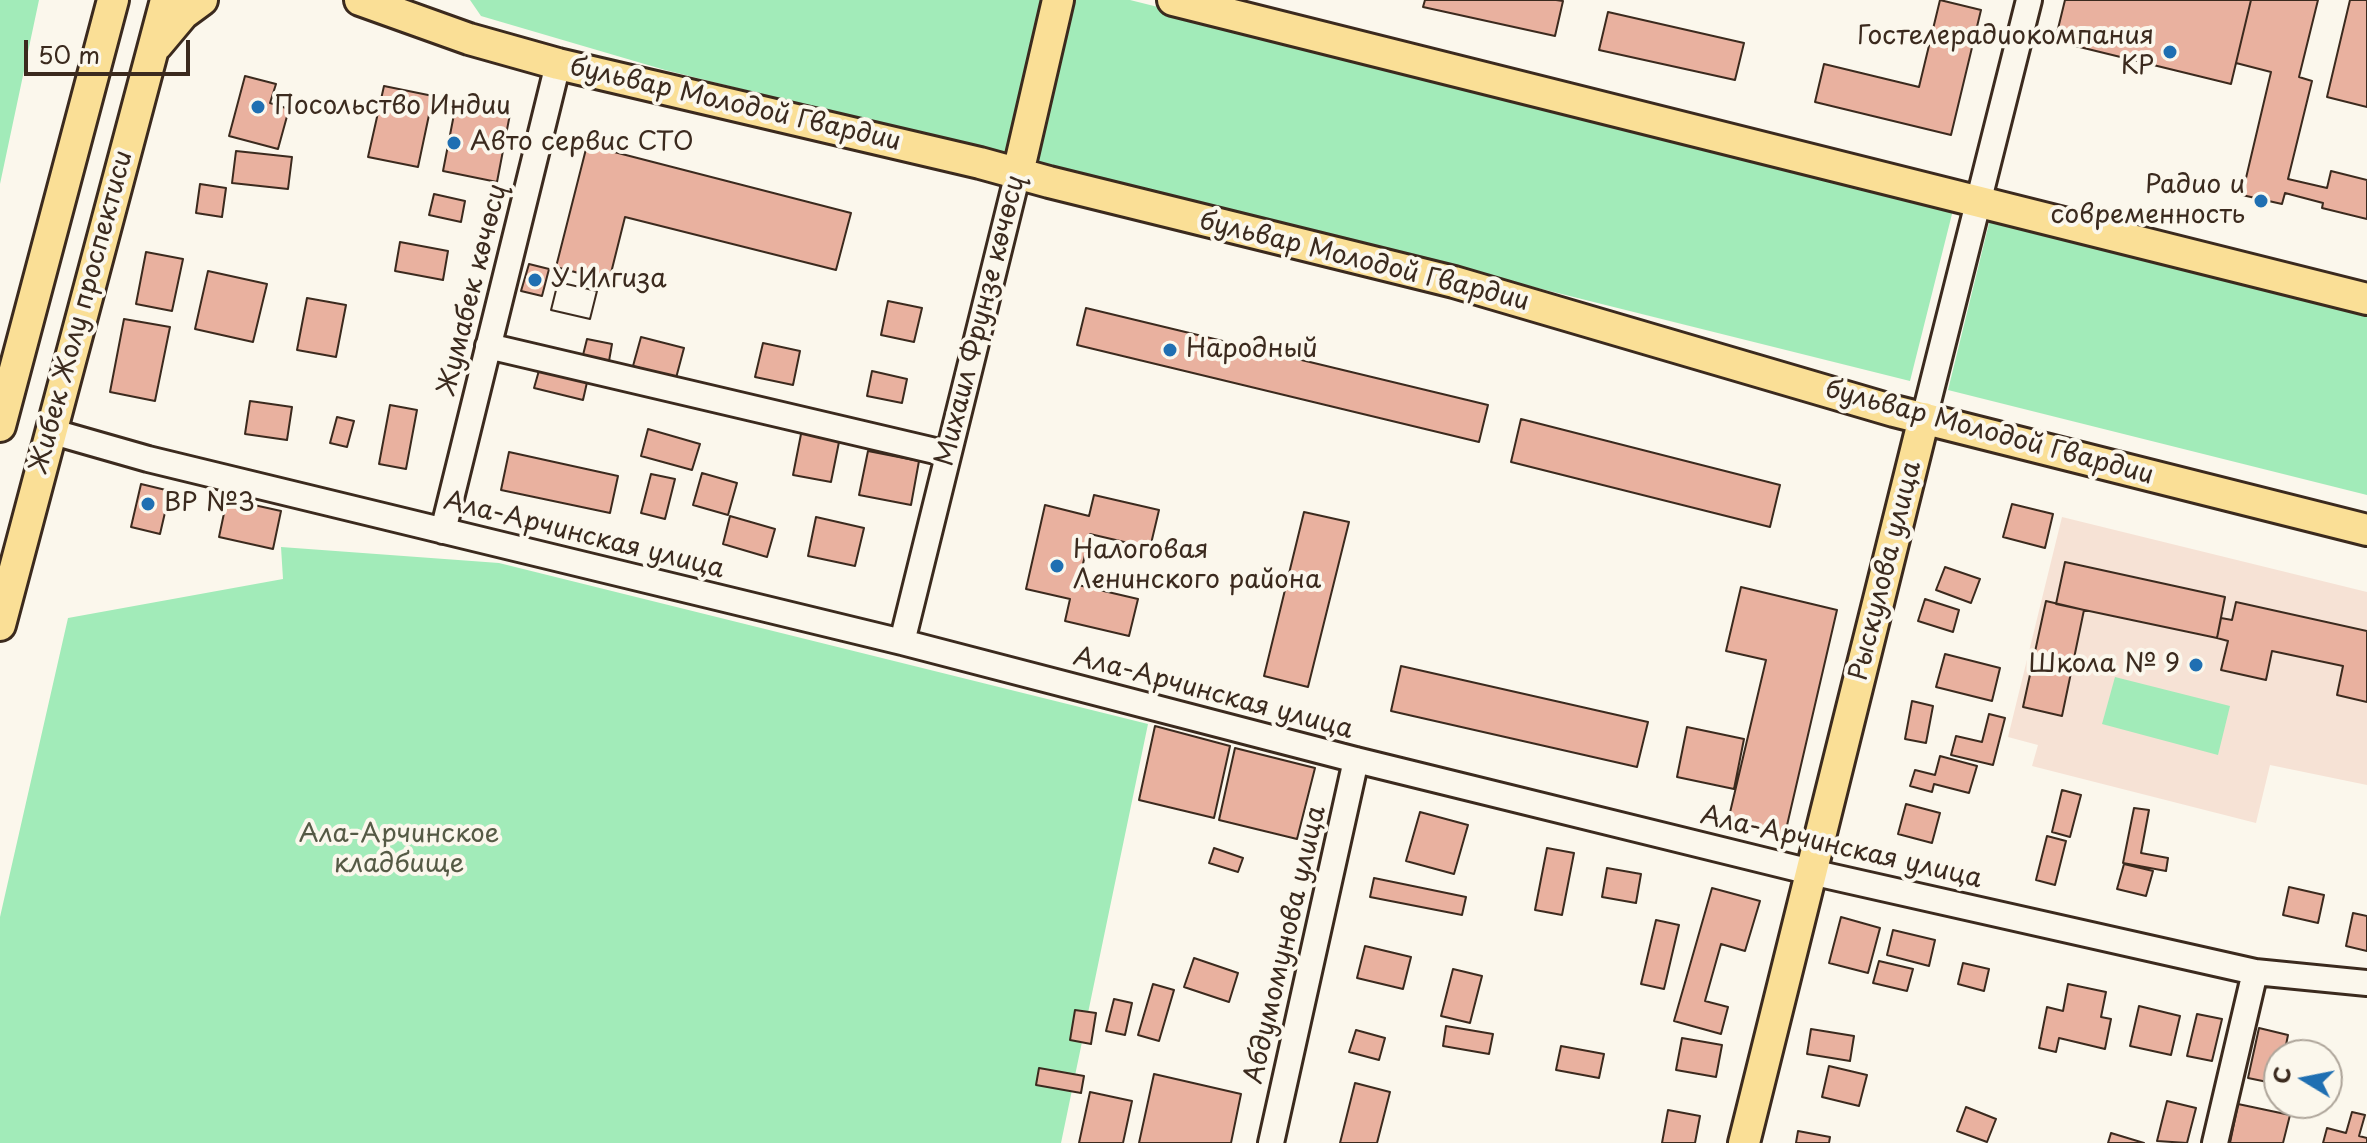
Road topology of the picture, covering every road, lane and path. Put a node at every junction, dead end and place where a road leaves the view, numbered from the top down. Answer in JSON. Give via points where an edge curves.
{"nodes":[{"id":1,"x":92,"y":0,"type":"edge"},
{"id":2,"x":113,"y":0,"type":"edge"},
{"id":3,"x":166,"y":0,"type":"edge"},
{"id":4,"x":202,"y":0,"type":"edge"},
{"id":5,"x":360,"y":0,"type":"edge"},
{"id":6,"x":1058,"y":0,"type":"edge"},
{"id":7,"x":1173,"y":0,"type":"edge"},
{"id":8,"x":2029,"y":0,"type":"edge"},
{"id":9,"x":151,"y":52,"type":"junction"},
{"id":10,"x":558,"y":64,"type":"junction"},
{"id":11,"x":83,"y":109,"type":"junction"},
{"id":12,"x":1018,"y":173,"type":"junction"},
{"id":13,"x":1978,"y":203,"type":"junction"},
{"id":14,"x":2367,"y":299,"type":"edge"},
{"id":15,"x":488,"y":346,"type":"junction"},
{"id":16,"x":1924,"y":418,"type":"junction"},
{"id":17,"x":0,"y":426,"type":"edge"},
{"id":18,"x":50,"y":431,"type":"junction"},
{"id":19,"x":948,"y":454,"type":"junction"},
{"id":20,"x":2367,"y":530,"type":"edge"},
{"id":21,"x":443,"y":531,"type":"junction"},
{"id":22,"x":8,"y":562,"type":"edge"},
{"id":23,"x":0,"y":625,"type":"edge"},
{"id":24,"x":902,"y":642,"type":"junction"},
{"id":25,"x":1356,"y":760,"type":"junction"},
{"id":26,"x":1811,"y":872,"type":"junction"},
{"id":27,"x":2255,"y":972,"type":"junction"},
{"id":28,"x":2367,"y":983,"type":"edge"},
{"id":29,"x":1271,"y":1143,"type":"edge"},
{"id":30,"x":1744,"y":1143,"type":"edge"},
{"id":31,"x":2215,"y":1143,"type":"edge"}],
"edges":[{"from":1,"to":11,"type":"main road"},
{"from":2,"to":11,"type":"main road","name":"Жибек Жолу проспектиси"},
{"from":3,"to":9,"type":"main road","name":"Жибек Жолу проспектиси"},
{"from":4,"to":9,"type":"main road"},
{"from":5,"to":10,"type":"main road","name":"бульвар Молодой Гвардии"},
{"from":6,"to":12,"type":"main road","name":"Михаил Фрунзе көчөсү"},
{"from":7,"to":13,"type":"main road"},
{"from":8,"to":13,"type":"street","name":"Рыскулова улица"},
{"from":9,"to":18,"type":"main road","name":"Жибек Жолу проспектиси"},
{"from":10,"to":12,"type":"main road","name":"бульвар Молодой Гвардии"},
{"from":10,"to":15,"type":"street","name":"Жумабек көчөсү"},
{"from":11,"to":17,"type":"main road","name":"Жибек Жолу проспектиси"},
{"from":12,"to":16,"type":"main road","name":"бульвар Молодой Гвардии","via":[[1454,282]]},
{"from":12,"to":19,"type":"street","name":"Михаил Фрунзе көчөсү"},
{"from":13,"to":14,"type":"main road"},
{"from":13,"to":16,"type":"street","name":"Рыскулова улица"},
{"from":15,"to":19,"type":"street"},
{"from":15,"to":21,"type":"street","name":"Жумабек көчөсү"},
{"from":16,"to":20,"type":"main road","name":"бульвар Молодой Гвардии"},
{"from":16,"to":26,"type":"main road","name":"Рыскулова улица"},
{"from":18,"to":21,"type":"street","name":"Ала-Арчинская улица"},
{"from":18,"to":22,"type":"main road","name":"Жибек Жолу проспектиси"},
{"from":19,"to":24,"type":"street","name":"Михаил Фрунзе көчөсү"},
{"from":21,"to":24,"type":"street","name":"Ала-Арчинская улица"},
{"from":22,"to":23,"type":"main road","name":"Жибек Жолу проспектиси"},
{"from":24,"to":25,"type":"street","name":"Ала-Арчинская улица"},
{"from":25,"to":26,"type":"street","name":"Ала-Арчинская улица"},
{"from":25,"to":29,"type":"street","name":"Абдумомунова улица"},
{"from":26,"to":27,"type":"street","name":"Ала-Арчинская улица"},
{"from":26,"to":30,"type":"main road","name":"Рыскулова улица"},
{"from":27,"to":28,"type":"street","name":"Ала-Арчинская улица"},
{"from":27,"to":31,"type":"street"}]}
